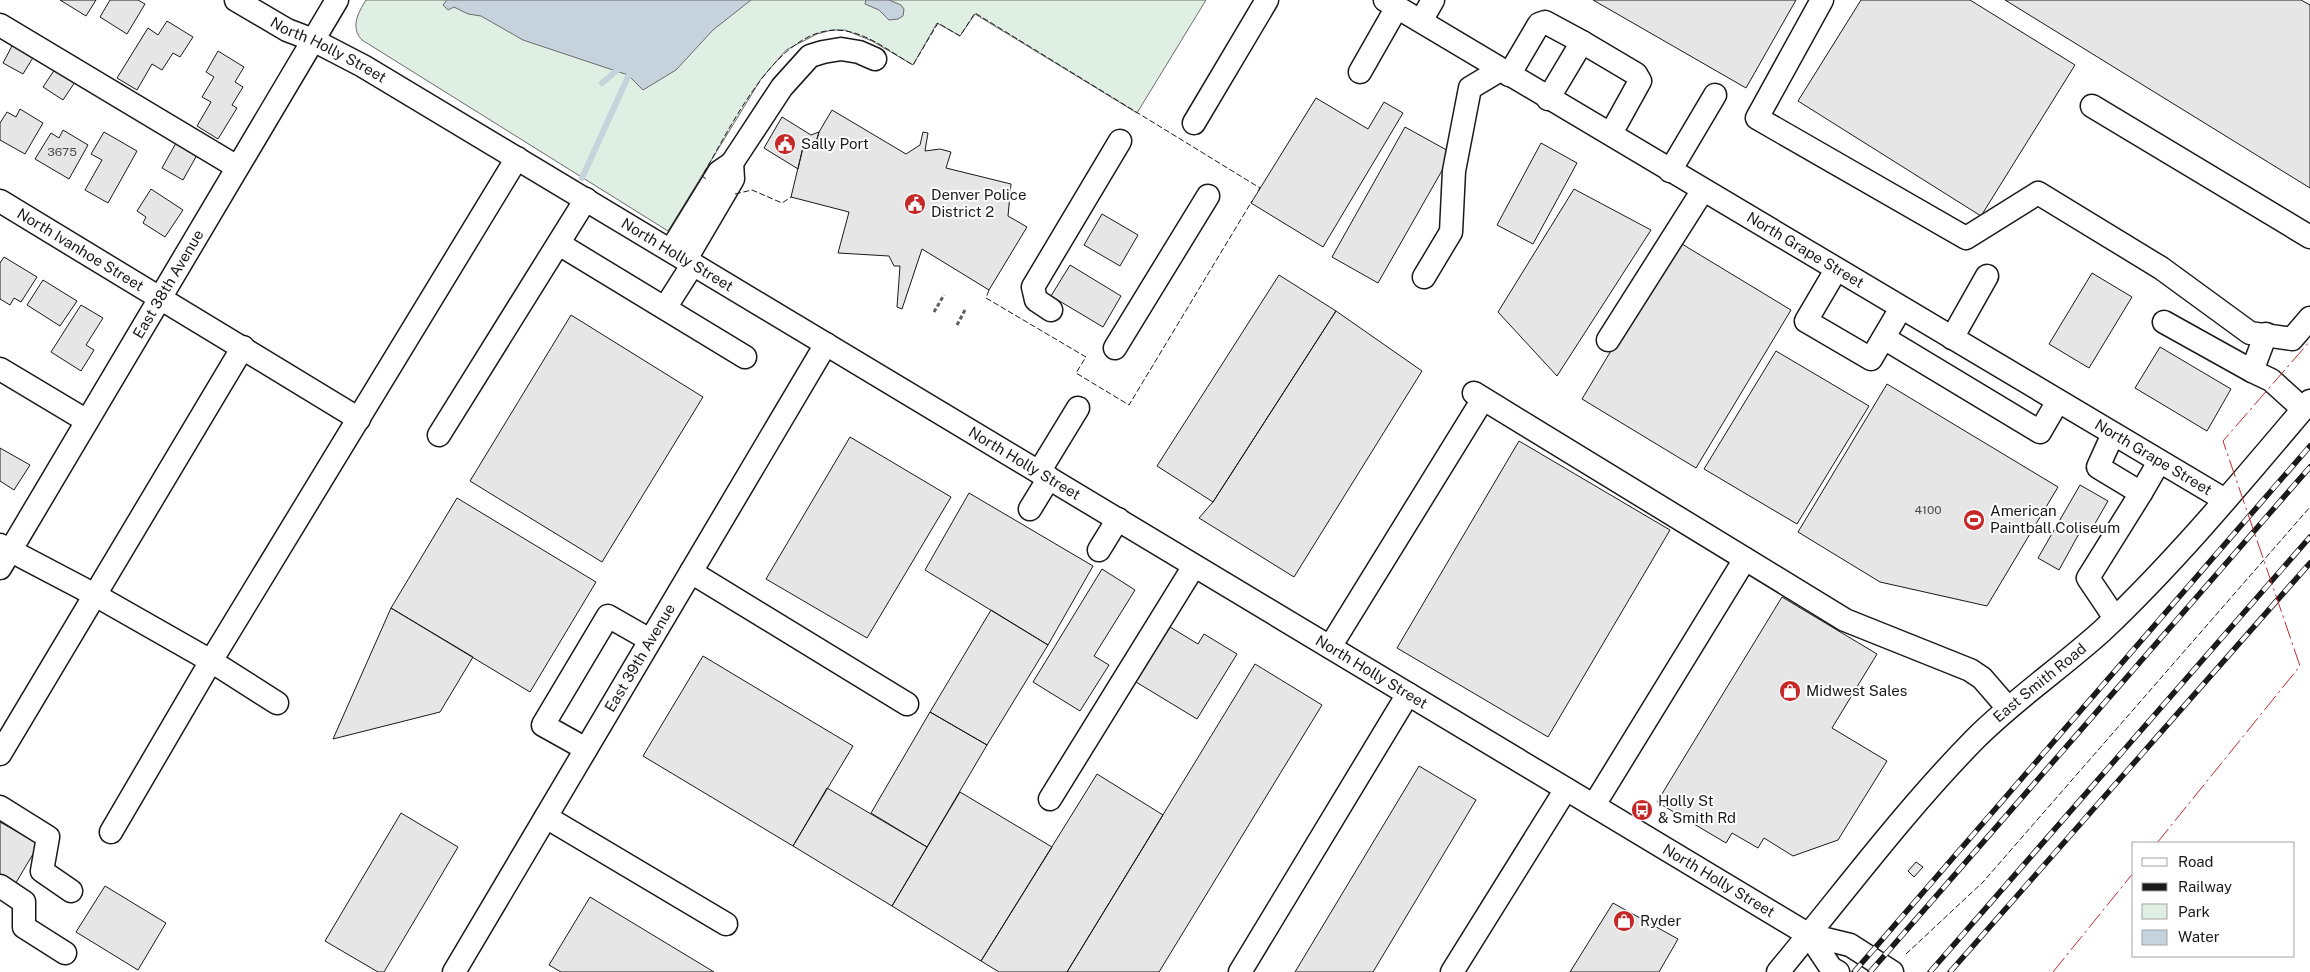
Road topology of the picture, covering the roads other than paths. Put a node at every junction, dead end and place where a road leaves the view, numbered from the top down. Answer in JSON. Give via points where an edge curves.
{"nodes":[{"id":1,"x":236,"y":0,"type":"edge"},
{"id":2,"x":337,"y":0,"type":"edge"},
{"id":3,"x":1267,"y":0,"type":"edge"},
{"id":4,"x":1434,"y":0,"type":"edge"},
{"id":5,"x":1822,"y":0,"type":"edge"},
{"id":6,"x":1391,"y":4,"type":"edge"},
{"id":7,"x":1421,"y":21,"type":"junction"},
{"id":8,"x":0,"y":25,"type":"edge"},
{"id":9,"x":313,"y":40,"type":"junction"},
{"id":10,"x":1582,"y":42,"type":"junction"},
{"id":11,"x":876,"y":59,"type":"dead end"},
{"id":12,"x":1360,"y":72,"type":"dead end"},
{"id":13,"x":1504,"y":72,"type":"junction"},
{"id":14,"x":1715,"y":96,"type":"dead end"},
{"id":15,"x":1548,"y":99,"type":"junction"},
{"id":16,"x":2092,"y":106,"type":"dead end"},
{"id":17,"x":1194,"y":123,"type":"dead end"},
{"id":18,"x":1614,"y":128,"type":"dead end"},
{"id":19,"x":1120,"y":141,"type":"dead end"},
{"id":20,"x":517,"y":158,"type":"junction"},
{"id":21,"x":237,"y":167,"type":"junction"},
{"id":22,"x":1670,"y":170,"type":"junction"},
{"id":23,"x":1703,"y":190,"type":"junction"},
{"id":24,"x":1208,"y":196,"type":"dead end"},
{"id":25,"x":586,"y":199,"type":"junction"},
{"id":26,"x":0,"y":201,"type":"edge"},
{"id":27,"x":2310,"y":238,"type":"edge"},
{"id":28,"x":559,"y":244,"type":"junction"},
{"id":29,"x":683,"y":258,"type":"junction"},
{"id":30,"x":1836,"y":270,"type":"junction"},
{"id":31,"x":1987,"y":276,"type":"dead end"},
{"id":32,"x":1424,"y":277,"type":"dead end"},
{"id":33,"x":160,"y":297,"type":"junction"},
{"id":34,"x":665,"y":308,"type":"junction"},
{"id":35,"x":1901,"y":308,"type":"junction"},
{"id":36,"x":1050,"y":310,"type":"dead end"},
{"id":37,"x":2310,"y":318,"type":"edge"},
{"id":38,"x":2164,"y":322,"type":"dead end"},
{"id":39,"x":1928,"y":324,"type":"junction"},
{"id":40,"x":2266,"y":334,"type":"junction"},
{"id":41,"x":1884,"y":338,"type":"junction"},
{"id":42,"x":1952,"y":338,"type":"junction"},
{"id":43,"x":1608,"y":340,"type":"dead end"},
{"id":44,"x":826,"y":344,"type":"junction"},
{"id":45,"x":243,"y":347,"type":"junction"},
{"id":46,"x":1114,"y":348,"type":"dead end"},
{"id":47,"x":1972,"y":350,"type":"junction"},
{"id":48,"x":1911,"y":354,"type":"junction"},
{"id":49,"x":745,"y":356,"type":"dead end"},
{"id":50,"x":0,"y":369,"type":"edge"},
{"id":51,"x":2252,"y":371,"type":"junction"},
{"id":52,"x":2009,"y":372,"type":"junction"},
{"id":53,"x":1954,"y":381,"type":"junction"},
{"id":54,"x":2058,"y":402,"type":"junction"},
{"id":55,"x":1991,"y":403,"type":"junction"},
{"id":56,"x":2306,"y":405,"type":"edge"},
{"id":57,"x":1078,"y":408,"type":"dead end"},
{"id":58,"x":359,"y":419,"type":"junction"},
{"id":59,"x":87,"y":421,"type":"junction"},
{"id":60,"x":2113,"y":434,"type":"junction"},
{"id":61,"x":439,"y":435,"type":"dead end"},
{"id":62,"x":2160,"y":462,"type":"junction"},
{"id":63,"x":1044,"y":475,"type":"junction"},
{"id":64,"x":2141,"y":493,"type":"junction"},
{"id":65,"x":2225,"y":500,"type":"junction"},
{"id":66,"x":1030,"y":509,"type":"dead end"},
{"id":67,"x":1118,"y":519,"type":"junction"},
{"id":68,"x":1099,"y":550,"type":"dead end"},
{"id":69,"x":3,"y":554,"type":"edge"},
{"id":70,"x":1745,"y":559,"type":"junction"},
{"id":71,"x":1194,"y":566,"type":"junction"},
{"id":72,"x":691,"y":572,"type":"junction"},
{"id":73,"x":95,"y":595,"type":"junction"},
{"id":74,"x":2115,"y":618,"type":"junction"},
{"id":75,"x":650,"y":640,"type":"junction"},
{"id":76,"x":1330,"y":647,"type":"junction"},
{"id":77,"x":211,"y":661,"type":"junction"},
{"id":78,"x":1408,"y":694,"type":"junction"},
{"id":79,"x":277,"y":703,"type":"dead end"},
{"id":80,"x":907,"y":704,"type":"dead end"},
{"id":81,"x":2008,"y":708,"type":"junction"},
{"id":82,"x":586,"y":749,"type":"junction"},
{"id":83,"x":0,"y":754,"type":"edge"},
{"id":84,"x":1566,"y":789,"type":"junction"},
{"id":85,"x":1050,"y":799,"type":"dead end"},
{"id":86,"x":1594,"y":805,"type":"junction"},
{"id":87,"x":0,"y":807,"type":"edge"},
{"id":88,"x":546,"y":817,"type":"junction"},
{"id":89,"x":110,"y":832,"type":"dead end"},
{"id":90,"x":0,"y":886,"type":"edge"},
{"id":91,"x":70,"y":891,"type":"dead end"},
{"id":92,"x":726,"y":924,"type":"dead end"},
{"id":93,"x":1809,"y":935,"type":"junction"},
{"id":94,"x":65,"y":953,"type":"dead end"},
{"id":95,"x":454,"y":972,"type":"edge"},
{"id":96,"x":1240,"y":972,"type":"edge"},
{"id":97,"x":1452,"y":972,"type":"edge"},
{"id":98,"x":1778,"y":972,"type":"edge"},
{"id":99,"x":1838,"y":972,"type":"edge"},
{"id":100,"x":1892,"y":972,"type":"edge"}],
"edges":[{"from":1,"to":9,"type":"street","name":"North Holly Street","via":[[287,30]]},
{"from":2,"to":9,"type":"street","name":"East 38th Avenue"},
{"from":3,"to":17,"type":"street"},
{"from":4,"to":7,"type":"street"},
{"from":5,"to":40,"type":"street","via":[[1757,118],[1966,238],[2038,193],[2161,268],[2250,333]]},
{"from":6,"to":7,"type":"street","name":"North Grape Street"},
{"from":6,"to":12,"type":"street"},
{"from":7,"to":13,"type":"street","name":"North Grape Street"},
{"from":8,"to":21,"type":"street"},
{"from":9,"to":20,"type":"street","name":"North Holly Street","via":[[363,66]]},
{"from":9,"to":21,"type":"street","name":"East 38th Avenue"},
{"from":10,"to":13,"type":"street","via":[[1545,22],[1539,24]]},
{"from":10,"to":15,"type":"street"},
{"from":10,"to":18,"type":"street","via":[[1636,74],[1640,81]]},
{"from":11,"to":29,"type":"street","via":[[841,49],[810,56],[782,87],[732,164],[719,172]]},
{"from":13,"to":15,"type":"street","name":"North Grape Street"},
{"from":13,"to":32,"type":"street","via":[[1470,88],[1454,171],[1452,232]]},
{"from":14,"to":22,"type":"street"},
{"from":15,"to":22,"type":"street","name":"North Grape Street"},
{"from":16,"to":27,"type":"street"},
{"from":19,"to":36,"type":"street","via":[[1033,287],[1036,300]]},
{"from":20,"to":25,"type":"street","name":"North Holly Street"},
{"from":20,"to":58,"type":"street"},
{"from":21,"to":33,"type":"street","name":"East 38th Avenue"},
{"from":22,"to":23,"type":"street","name":"North Grape Street"},
{"from":23,"to":30,"type":"street","name":"North Grape Street"},
{"from":23,"to":43,"type":"street"},
{"from":24,"to":46,"type":"street"},
{"from":25,"to":28,"type":"street"},
{"from":25,"to":29,"type":"street","name":"North Holly Street"},
{"from":26,"to":33,"type":"street","name":"North Ivanhoe Street"},
{"from":28,"to":34,"type":"street"},
{"from":28,"to":61,"type":"street"},
{"from":29,"to":34,"type":"street"},
{"from":29,"to":44,"type":"street","name":"North Holly Street"},
{"from":30,"to":35,"type":"street","name":"North Grape Street"},
{"from":30,"to":41,"type":"street","via":[[1806,321],[1871,359]]},
{"from":31,"to":42,"type":"street"},
{"from":33,"to":45,"type":"street","name":"North Ivanhoe Street"},
{"from":33,"to":59,"type":"street","name":"East 38th Avenue"},
{"from":34,"to":49,"type":"street"},
{"from":35,"to":39,"type":"street","name":"North Grape Street"},
{"from":35,"to":41,"type":"street"},
{"from":37,"to":40,"type":"street","via":[[2292,339]]},
{"from":38,"to":51,"type":"street"},
{"from":39,"to":42,"type":"street","name":"North Grape Street"},
{"from":39,"to":48,"type":"street"},
{"from":40,"to":51,"type":"street"},
{"from":41,"to":48,"type":"street"},
{"from":42,"to":47,"type":"street","name":"North Grape Street"},
{"from":44,"to":63,"type":"street","name":"North Holly Street"},
{"from":44,"to":72,"type":"street","name":"East 39th Avenue"},
{"from":45,"to":58,"type":"street","name":"North Ivanhoe Street"},
{"from":45,"to":73,"type":"street"},
{"from":47,"to":52,"type":"street","name":"North Grape Street"},
{"from":47,"to":53,"type":"street"},
{"from":48,"to":53,"type":"street"},
{"from":50,"to":59,"type":"street"},
{"from":51,"to":56,"type":"street","via":[[2271,380]]},
{"from":52,"to":54,"type":"street","name":"North Grape Street"},
{"from":52,"to":55,"type":"street"},
{"from":53,"to":55,"type":"street"},
{"from":54,"to":55,"type":"street","via":[[2040,432]]},
{"from":54,"to":60,"type":"street","name":"North Grape Street"},
{"from":56,"to":65,"type":"street","name":"East Smith Road"},
{"from":57,"to":63,"type":"street"},
{"from":58,"to":77,"type":"street"},
{"from":59,"to":69,"type":"street","name":"East 38th Avenue"},
{"from":60,"to":62,"type":"street","name":"North Grape Street"},
{"from":60,"to":64,"type":"street","via":[[2098,467]]},
{"from":62,"to":64,"type":"street"},
{"from":62,"to":65,"type":"street","name":"North Grape Street"},
{"from":63,"to":66,"type":"street"},
{"from":63,"to":67,"type":"street","name":"North Holly Street"},
{"from":64,"to":74,"type":"street","via":[[2088,578]]},
{"from":65,"to":74,"type":"street","name":"East Smith Road"},
{"from":67,"to":68,"type":"street"},
{"from":67,"to":71,"type":"street","name":"North Holly Street"},
{"from":69,"to":73,"type":"street"},
{"from":70,"to":76,"type":"street","via":[[1478,396]]},
{"from":70,"to":81,"type":"street","via":[[1845,620],[1970,670],[1982,678]]},
{"from":70,"to":86,"type":"street"},
{"from":71,"to":76,"type":"street","name":"North Holly Street"},
{"from":71,"to":85,"type":"street"},
{"from":72,"to":75,"type":"street","name":"East 39th Avenue"},
{"from":72,"to":80,"type":"street"},
{"from":73,"to":77,"type":"street"},
{"from":73,"to":83,"type":"street"},
{"from":74,"to":81,"type":"street","name":"East Smith Road"},
{"from":75,"to":82,"type":"street","name":"East 39th Avenue"},
{"from":75,"to":82,"type":"street","via":[[608,616],[543,725]]},
{"from":76,"to":78,"type":"street","name":"North Holly Street"},
{"from":77,"to":79,"type":"street"},
{"from":77,"to":89,"type":"street"},
{"from":78,"to":84,"type":"street","name":"North Holly Street"},
{"from":78,"to":96,"type":"street"},
{"from":81,"to":93,"type":"street","name":"East Smith Road","via":[[1937,780]]},
{"from":82,"to":88,"type":"street","name":"East 39th Avenue"},
{"from":84,"to":86,"type":"street","name":"North Holly Street"},
{"from":84,"to":97,"type":"street"},
{"from":86,"to":93,"type":"street","name":"North Holly Street"},
{"from":87,"to":91,"type":"street","via":[[48,837],[42,871]]},
{"from":88,"to":92,"type":"street"},
{"from":88,"to":95,"type":"street","name":"East 39th Avenue"},
{"from":90,"to":94,"type":"street","via":[[24,902],[24,927]]},
{"from":93,"to":98,"type":"street","name":"East Smith Road"},
{"from":93,"to":99,"type":"street","name":"North Holly Street","via":[[1831,968]]},
{"from":93,"to":100,"type":"street","name":"North Holly Street","via":[[1850,946]]}]}
